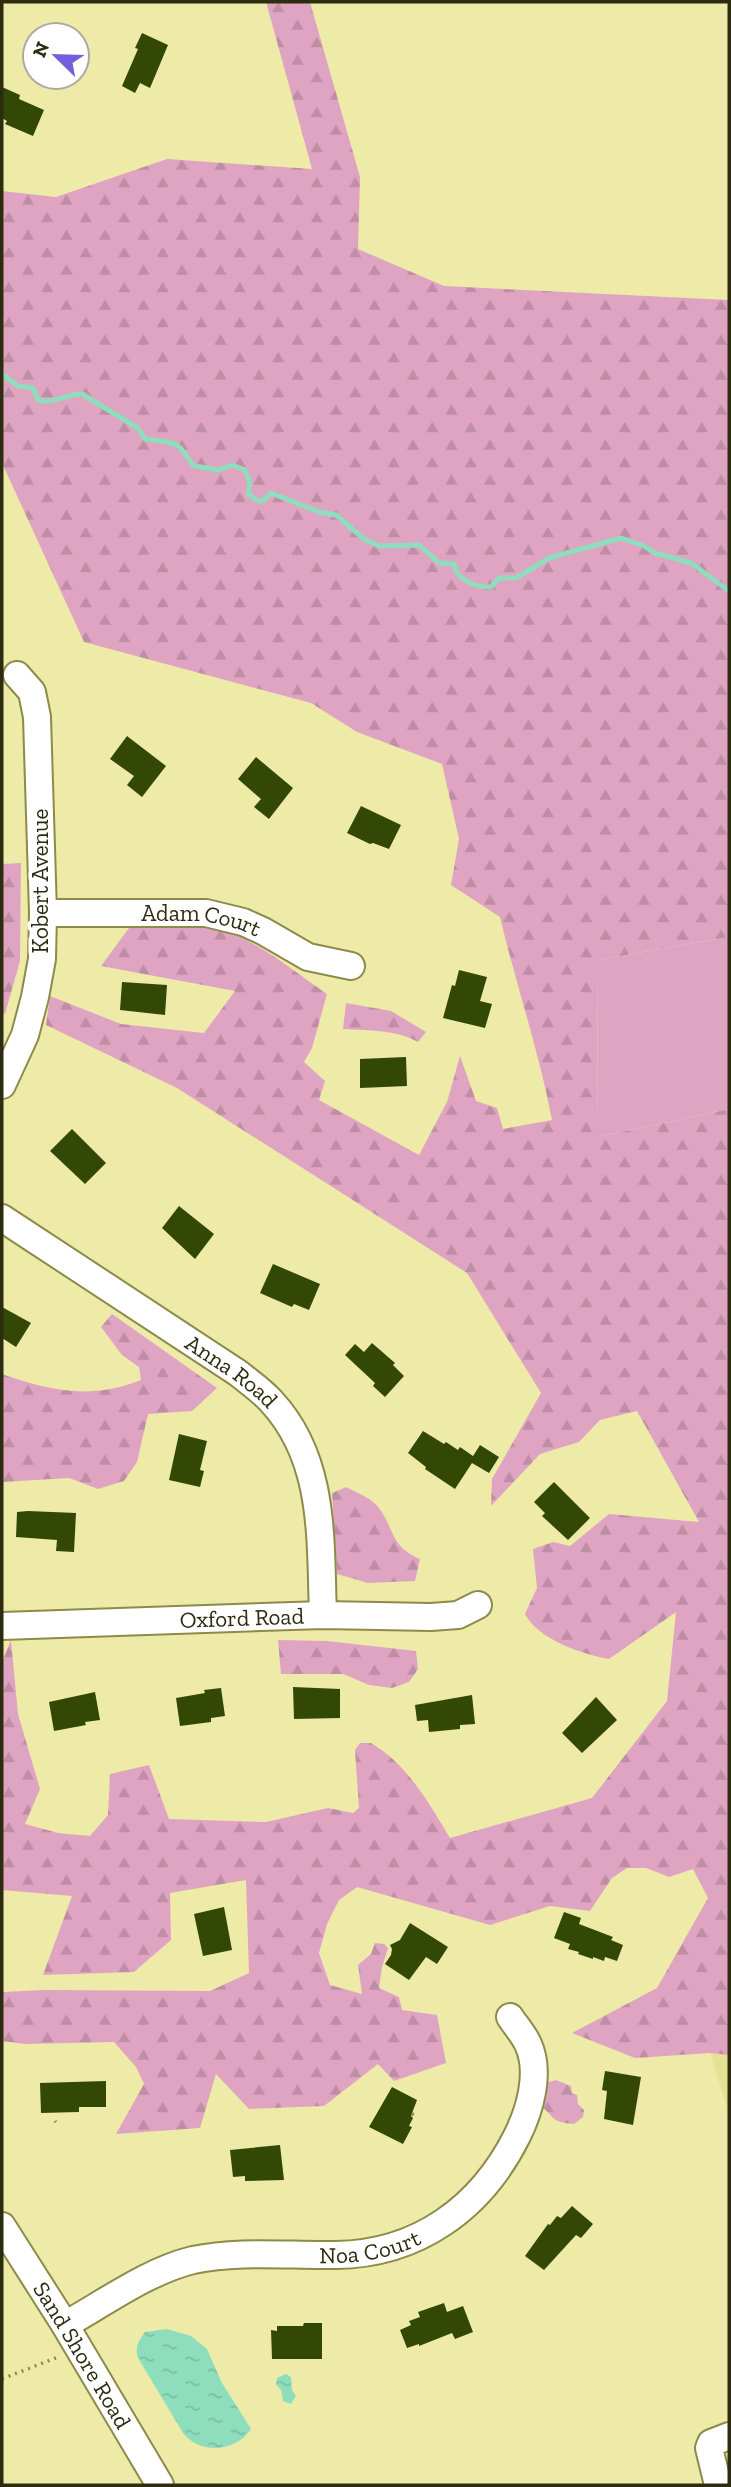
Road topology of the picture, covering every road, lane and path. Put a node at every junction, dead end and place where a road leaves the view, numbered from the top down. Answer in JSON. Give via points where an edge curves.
{"nodes":[{"id":1,"x":17,"y":675,"type":"dead end"},
{"id":2,"x":43,"y":913,"type":"junction"},
{"id":3,"x":351,"y":966,"type":"dead end"},
{"id":4,"x":2,"y":1085,"type":"edge"},
{"id":5,"x":2,"y":1218,"type":"edge"},
{"id":6,"x":478,"y":1605,"type":"dead end"},
{"id":7,"x":323,"y":1615,"type":"junction"},
{"id":8,"x":2,"y":1626,"type":"edge"},
{"id":9,"x":510,"y":2017,"type":"dead end"},
{"id":10,"x":2,"y":2226,"type":"edge"},
{"id":11,"x":65,"y":2325,"type":"junction"},
{"id":12,"x":80,"y":2349,"type":"junction"},
{"id":13,"x":2,"y":2379,"type":"edge"},
{"id":14,"x":729,"y":2436,"type":"edge"},
{"id":15,"x":160,"y":2485,"type":"edge"},
{"id":16,"x":718,"y":2485,"type":"edge"}],
"edges":[{"from":1,"to":2,"type":"street","name":"Kobert Avenue","via":[[32,692],[37,717]]},
{"from":2,"to":3,"type":"street","name":"Adam Court","via":[[206,912],[243,922],[308,957]]},
{"from":2,"to":4,"type":"street","name":"Kobert Avenue","via":[[35,997],[20,1048]]},
{"from":5,"to":7,"type":"street","name":"Anna Road","via":[[238,1373],[278,1409],[298,1439],[316,1488]]},
{"from":6,"to":7,"type":"street","name":"Oxford Road","via":[[458,1615],[431,1617]]},
{"from":7,"to":8,"type":"street","name":"Oxford Road"},
{"from":9,"to":11,"type":"street","name":"Noa Court","via":[[532,2059],[527,2110],[494,2176],[441,2225],[400,2244],[368,2252],[241,2254],[169,2267]]},
{"from":10,"to":11,"type":"street","name":"Sand Shore Road"},
{"from":11,"to":12,"type":"street","name":"Sand Shore Road"},
{"from":12,"to":13,"type":"path"},
{"from":12,"to":15,"type":"street","name":"Sand Shore Road"},
{"from":14,"to":16,"type":"street","via":[[709,2448]]}]}
